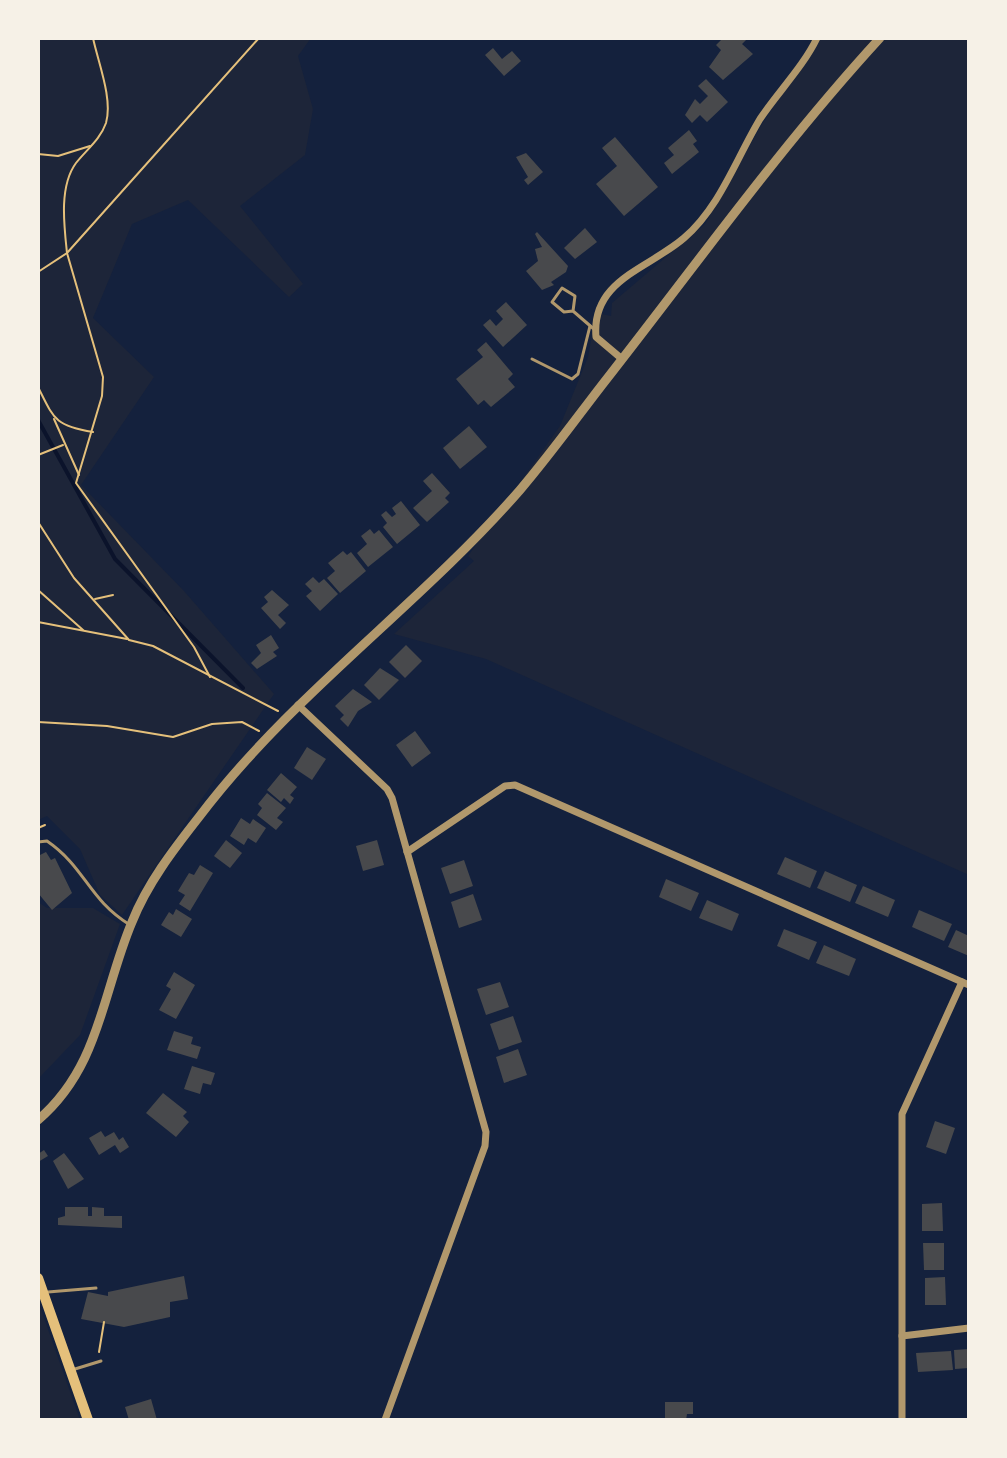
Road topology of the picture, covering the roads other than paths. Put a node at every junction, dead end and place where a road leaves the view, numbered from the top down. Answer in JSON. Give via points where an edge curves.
{"nodes":[{"id":1,"x":817,"y":38,"type":"edge"},
{"id":2,"x":880,"y":38,"type":"edge"},
{"id":3,"x":573,"y":311,"type":"junction"},
{"id":4,"x":592,"y":328,"type":"junction"},
{"id":5,"x":532,"y":359,"type":"dead end"},
{"id":6,"x":622,"y":359,"type":"junction"},
{"id":7,"x":297,"y":704,"type":"junction"},
{"id":8,"x":38,"y":842,"type":"edge"},
{"id":9,"x":407,"y":852,"type":"junction"},
{"id":10,"x":130,"y":925,"type":"junction"},
{"id":11,"x":965,"y":984,"type":"edge"},
{"id":12,"x":38,"y":1120,"type":"edge"},
{"id":13,"x":38,"y":1278,"type":"edge"},
{"id":14,"x":96,"y":1288,"type":"dead end"},
{"id":15,"x":44,"y":1294,"type":"junction"},
{"id":16,"x":969,"y":1328,"type":"edge"},
{"id":17,"x":902,"y":1336,"type":"junction"},
{"id":18,"x":101,"y":1361,"type":"road end"},
{"id":19,"x":71,"y":1371,"type":"junction"},
{"id":20,"x":88,"y":1420,"type":"edge"},
{"id":21,"x":385,"y":1420,"type":"edge"},
{"id":22,"x":902,"y":1420,"type":"edge"}],
"edges":[{"from":1,"to":4,"type":"street","via":[[760,120],[701,221],[682,240],[621,280],[605,296]]},
{"from":2,"to":6,"type":"street"},
{"from":3,"to":3,"type":"lane","via":[[575,296],[562,288],[552,302],[564,312]]},
{"from":3,"to":4,"type":"lane"},
{"from":4,"to":5,"type":"lane","via":[[572,379]]},
{"from":4,"to":6,"type":"street"},
{"from":6,"to":7,"type":"street","via":[[522,488],[458,558]]},
{"from":7,"to":9,"type":"street","via":[[387,789]]},
{"from":7,"to":10,"type":"street","via":[[199,816],[149,886]]},
{"from":8,"to":10,"type":"lane","via":[[47,841],[73,860],[106,910]]},
{"from":9,"to":11,"type":"street","via":[[505,786],[515,785]]},
{"from":9,"to":21,"type":"street","via":[[486,1132]]},
{"from":10,"to":12,"type":"street","via":[[85,1062],[63,1096]]},
{"from":11,"to":17,"type":"street","via":[[902,1114]]},
{"from":13,"to":15,"type":"main road"},
{"from":14,"to":15,"type":"lane"},
{"from":15,"to":19,"type":"main road"},
{"from":16,"to":17,"type":"street"},
{"from":17,"to":22,"type":"street"},
{"from":18,"to":19,"type":"lane"},
{"from":19,"to":20,"type":"main road"}]}
